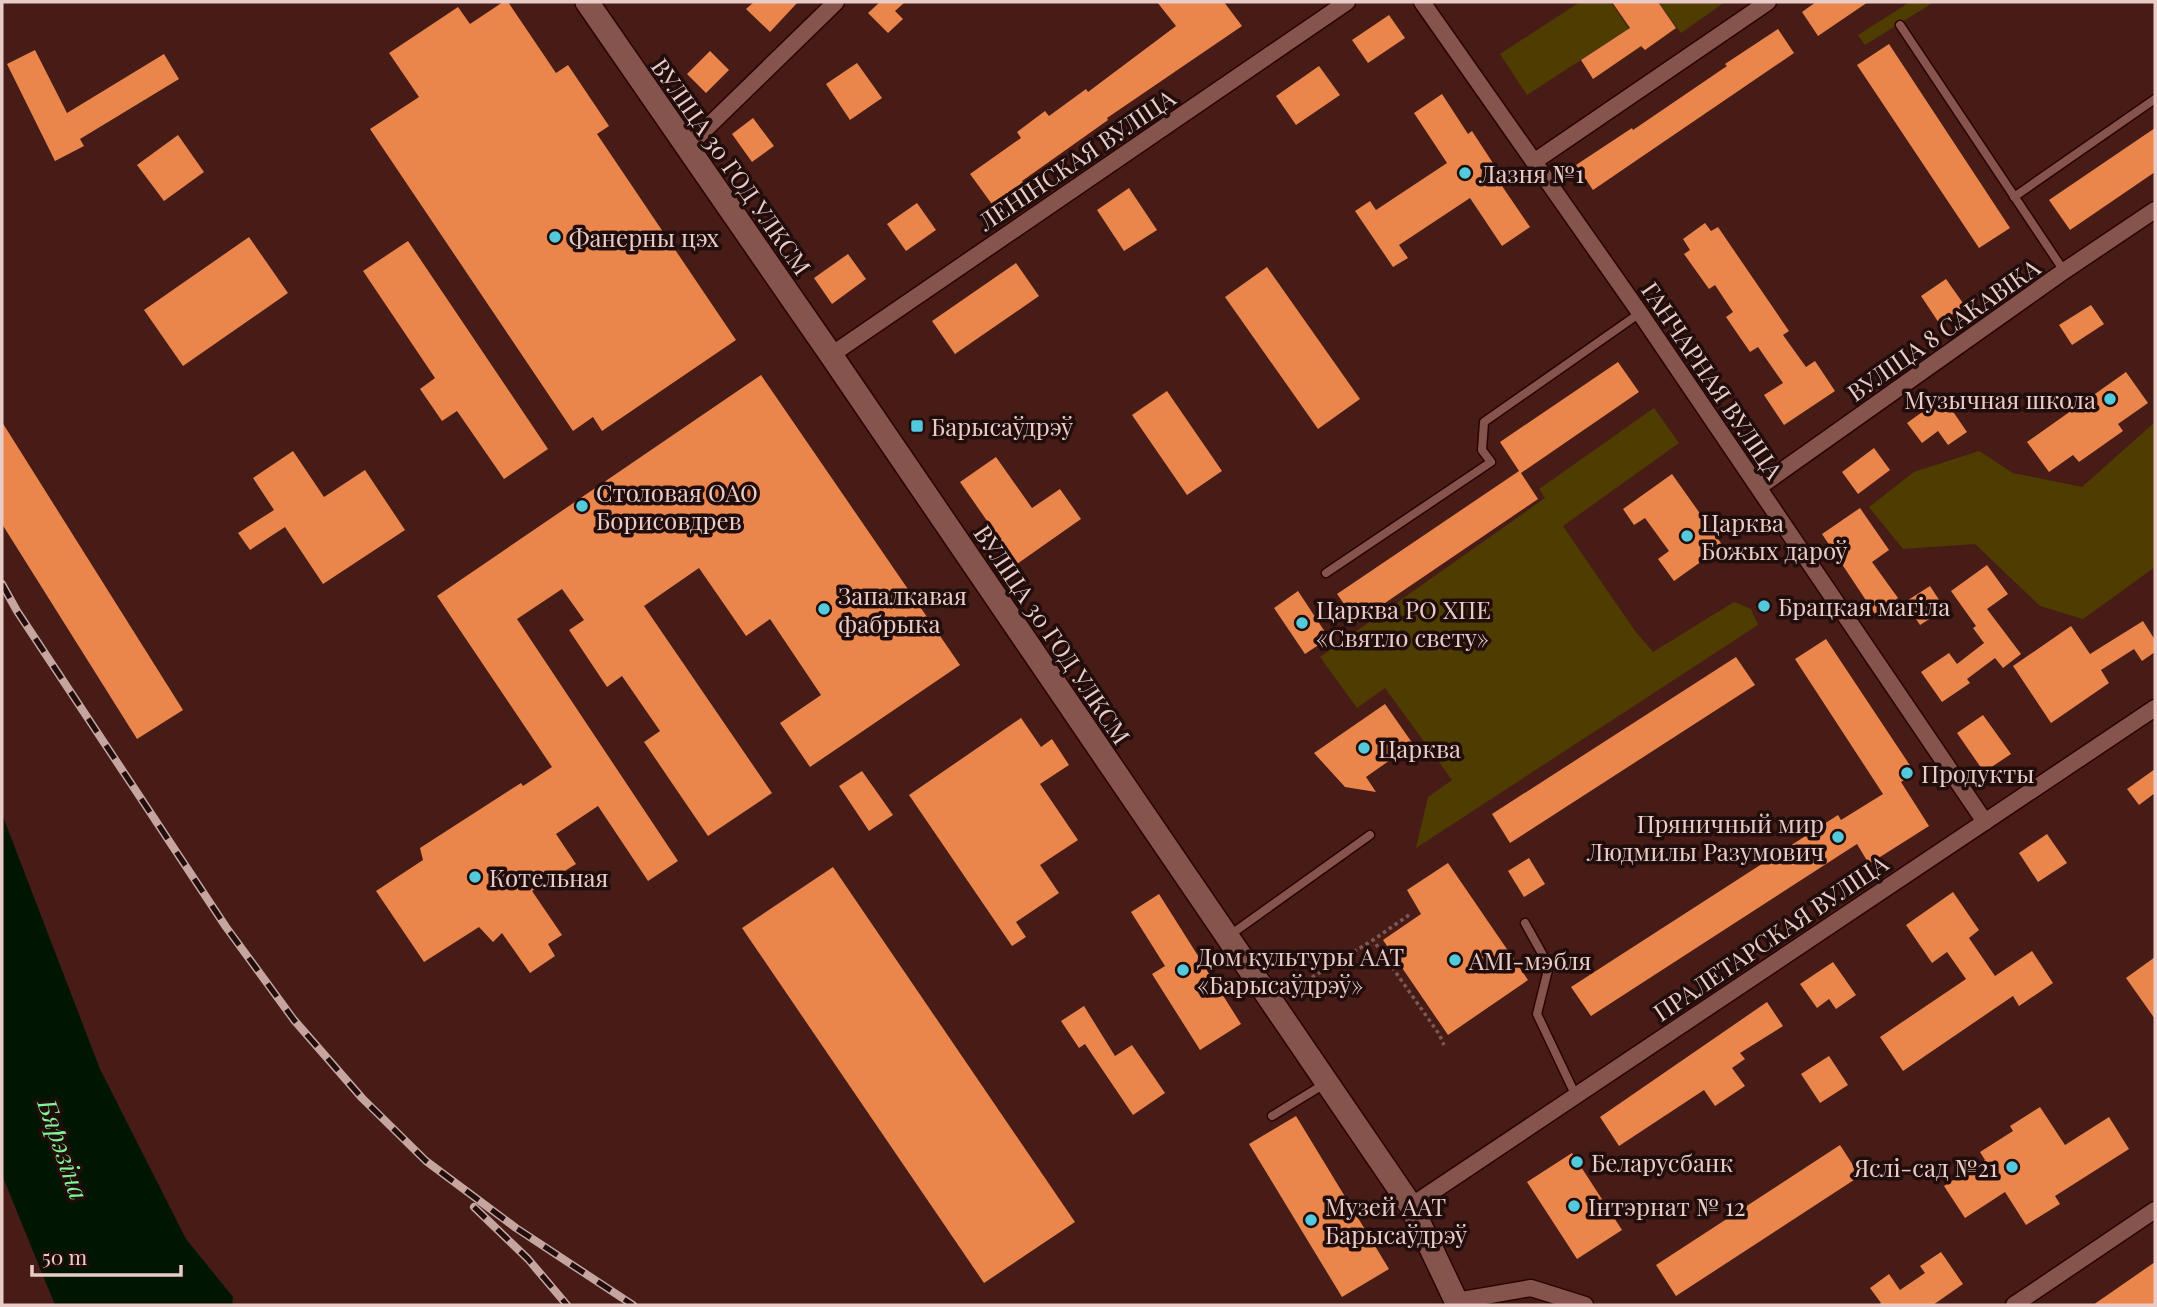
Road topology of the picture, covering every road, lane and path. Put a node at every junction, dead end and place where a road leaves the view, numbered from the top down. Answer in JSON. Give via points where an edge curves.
{"nodes":[{"id":1,"x":587,"y":2,"type":"edge"},
{"id":2,"x":836,"y":2,"type":"edge"},
{"id":3,"x":1347,"y":2,"type":"edge"},
{"id":4,"x":1422,"y":2,"type":"edge"},
{"id":5,"x":1768,"y":2,"type":"edge"},
{"id":6,"x":1900,"y":25,"type":"dead end"},
{"id":7,"x":2155,"y":99,"type":"edge"},
{"id":8,"x":687,"y":147,"type":"junction"},
{"id":9,"x":1535,"y":161,"type":"junction"},
{"id":10,"x":2014,"y":197,"type":"junction"},
{"id":11,"x":2155,"y":210,"type":"edge"},
{"id":12,"x":2064,"y":271,"type":"junction"},
{"id":13,"x":1640,"y":313,"type":"junction"},
{"id":14,"x":831,"y":355,"type":"junction"},
{"id":15,"x":1759,"y":487,"type":"junction"},
{"id":16,"x":1326,"y":573,"type":"dead end"},
{"id":17,"x":2155,"y":708,"type":"edge"},
{"id":18,"x":1985,"y":822,"type":"junction"},
{"id":19,"x":1370,"y":835,"type":"dead end"},
{"id":20,"x":1409,"y":915,"type":"dead end"},
{"id":21,"x":1525,"y":923,"type":"dead end"},
{"id":22,"x":1228,"y":937,"type":"junction"},
{"id":23,"x":1373,"y":940,"type":"junction"},
{"id":24,"x":1287,"y":992,"type":"dead end"},
{"id":25,"x":1444,"y":1045,"type":"dead end"},
{"id":26,"x":1326,"y":1082,"type":"junction"},
{"id":27,"x":1575,"y":1094,"type":"junction"},
{"id":28,"x":1272,"y":1116,"type":"dead end"},
{"id":29,"x":1410,"y":1206,"type":"junction"},
{"id":30,"x":2155,"y":1210,"type":"edge"},
{"id":31,"x":1457,"y":1303,"type":"edge"},
{"id":32,"x":1586,"y":1305,"type":"edge"},
{"id":33,"x":2014,"y":1305,"type":"edge"}],
"edges":[{"from":1,"to":8,"type":"main road","name":"ВУЛІЦА 30 ГОД УЛКСМ"},
{"from":2,"to":8,"type":"street"},
{"from":3,"to":14,"type":"street","name":"ЛЕНІНСКАЯ ВУЛІЦА"},
{"from":4,"to":9,"type":"street","name":"ГАНЧАРНАЯ ВУЛІЦА"},
{"from":5,"to":9,"type":"street"},
{"from":6,"to":10,"type":"lane"},
{"from":7,"to":10,"type":"lane"},
{"from":8,"to":14,"type":"main road","name":"ВУЛІЦА 30 ГОД УЛКСМ"},
{"from":9,"to":13,"type":"street","name":"ГАНЧАРНАЯ ВУЛІЦА"},
{"from":10,"to":12,"type":"lane"},
{"from":11,"to":12,"type":"street","name":"ВУЛІЦА 8 САКАВІКА"},
{"from":12,"to":15,"type":"street","name":"ВУЛІЦА 8 САКАВІКА"},
{"from":13,"to":15,"type":"street","name":"ГАНЧАРНАЯ ВУЛІЦА"},
{"from":13,"to":16,"type":"lane","via":[[1484,422],[1482,450],[1491,462]]},
{"from":14,"to":22,"type":"main road","name":"ВУЛІЦА 30 ГОД УЛКСМ"},
{"from":15,"to":18,"type":"street","name":"ГАНЧАРНАЯ ВУЛІЦА"},
{"from":17,"to":18,"type":"street","name":"ПРАЛЕТАРСКАЯ ВУЛІЦА"},
{"from":18,"to":27,"type":"street","name":"ПРАЛЕТАРСКАЯ ВУЛІЦА"},
{"from":19,"to":22,"type":"lane"},
{"from":20,"to":23,"type":"path"},
{"from":21,"to":27,"type":"lane","via":[[1549,965],[1538,1014]]},
{"from":22,"to":26,"type":"main road","name":"ВУЛІЦА 30 ГОД УЛКСМ"},
{"from":23,"to":24,"type":"path"},
{"from":23,"to":25,"type":"path"},
{"from":26,"to":28,"type":"lane"},
{"from":26,"to":29,"type":"main road","name":"ВУЛІЦА 30 ГОД УЛКСМ"},
{"from":27,"to":29,"type":"street","name":"ПРАЛЕТАРСКАЯ ВУЛІЦА"},
{"from":29,"to":31,"type":"main road","name":"ВУЛІЦА 30 ГОД УЛКСМ"},
{"from":30,"to":33,"type":"street"},
{"from":31,"to":32,"type":"street","via":[[1531,1288]]}]}
